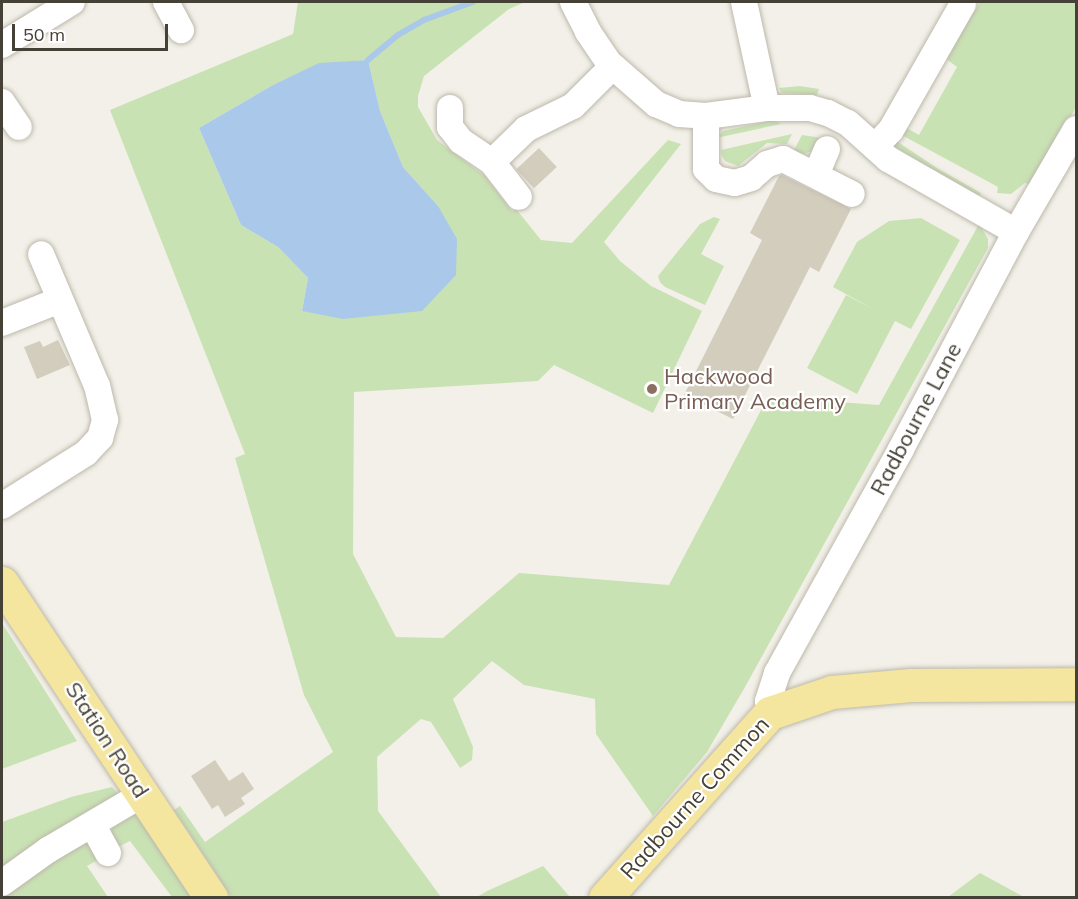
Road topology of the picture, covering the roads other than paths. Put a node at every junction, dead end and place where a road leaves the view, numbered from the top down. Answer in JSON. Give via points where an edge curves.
{"nodes":[{"id":1,"x":72,"y":2,"type":"edge"},
{"id":2,"x":166,"y":2,"type":"edge"},
{"id":3,"x":573,"y":2,"type":"edge"},
{"id":4,"x":744,"y":2,"type":"edge"},
{"id":5,"x":963,"y":4,"type":"dead end"},
{"id":6,"x":181,"y":30,"type":"dead end"},
{"id":7,"x":2,"y":45,"type":"edge"},
{"id":8,"x":612,"y":67,"type":"junction"},
{"id":9,"x":2,"y":102,"type":"edge"},
{"id":10,"x":450,"y":108,"type":"dead end"},
{"id":11,"x":767,"y":108,"type":"junction"},
{"id":12,"x":706,"y":116,"type":"junction"},
{"id":13,"x":19,"y":127,"type":"dead end"},
{"id":14,"x":1077,"y":129,"type":"edge"},
{"id":15,"x":875,"y":147,"type":"junction"},
{"id":16,"x":827,"y":149,"type":"dead end"},
{"id":17,"x":492,"y":162,"type":"junction"},
{"id":18,"x":816,"y":175,"type":"junction"},
{"id":19,"x":852,"y":194,"type":"dead end"},
{"id":20,"x":519,"y":197,"type":"dead end"},
{"id":21,"x":1016,"y":232,"type":"junction"},
{"id":22,"x":41,"y":254,"type":"dead end"},
{"id":23,"x":60,"y":300,"type":"junction"},
{"id":24,"x":13,"y":317,"type":"edge"},
{"id":25,"x":2,"y":506,"type":"edge"},
{"id":26,"x":2,"y":582,"type":"edge"},
{"id":27,"x":1077,"y":684,"type":"edge"},
{"id":28,"x":770,"y":713,"type":"junction"},
{"id":29,"x":143,"y":795,"type":"junction"},
{"id":30,"x":93,"y":826,"type":"junction"},
{"id":31,"x":108,"y":852,"type":"dead end"},
{"id":32,"x":2,"y":883,"type":"edge"},
{"id":33,"x":211,"y":897,"type":"edge"},
{"id":34,"x":605,"y":897,"type":"edge"}],
"edges":[{"from":1,"to":7,"type":"street"},
{"from":2,"to":6,"type":"street"},
{"from":3,"to":8,"type":"street","via":[[598,50]]},
{"from":4,"to":11,"type":"street"},
{"from":5,"to":15,"type":"street","via":[[891,130]]},
{"from":8,"to":12,"type":"street","via":[[656,104],[679,114]]},
{"from":8,"to":17,"type":"street","via":[[573,106],[526,129]]},
{"from":9,"to":13,"type":"street"},
{"from":10,"to":17,"type":"street","via":[[450,127],[461,141]]},
{"from":11,"to":12,"type":"street"},
{"from":11,"to":15,"type":"street","via":[[810,108],[828,113],[848,123]]},
{"from":12,"to":18,"type":"street","via":[[706,169],[716,180],[735,183],[751,178],[767,164],[783,159]]},
{"from":14,"to":21,"type":"street","name":"Radbourne Lane"},
{"from":15,"to":21,"type":"street","via":[[888,159]]},
{"from":16,"to":18,"type":"street"},
{"from":17,"to":20,"type":"street"},
{"from":18,"to":19,"type":"street"},
{"from":21,"to":28,"type":"street","name":"Radbourne Lane","via":[[777,673],[768,701]]},
{"from":22,"to":23,"type":"street"},
{"from":23,"to":24,"type":"street"},
{"from":23,"to":25,"type":"street","via":[[97,386],[105,420],[100,438],[86,453]]},
{"from":26,"to":29,"type":"main road","name":"Station Road"},
{"from":27,"to":28,"type":"main road","name":"Radbourne Common","via":[[911,685],[832,692]]},
{"from":28,"to":34,"type":"main road","name":"Radbourne Common"},
{"from":29,"to":30,"type":"street"},
{"from":29,"to":33,"type":"main road","name":"Station Road"},
{"from":30,"to":31,"type":"street"},
{"from":30,"to":32,"type":"street","via":[[48,850]]}]}
